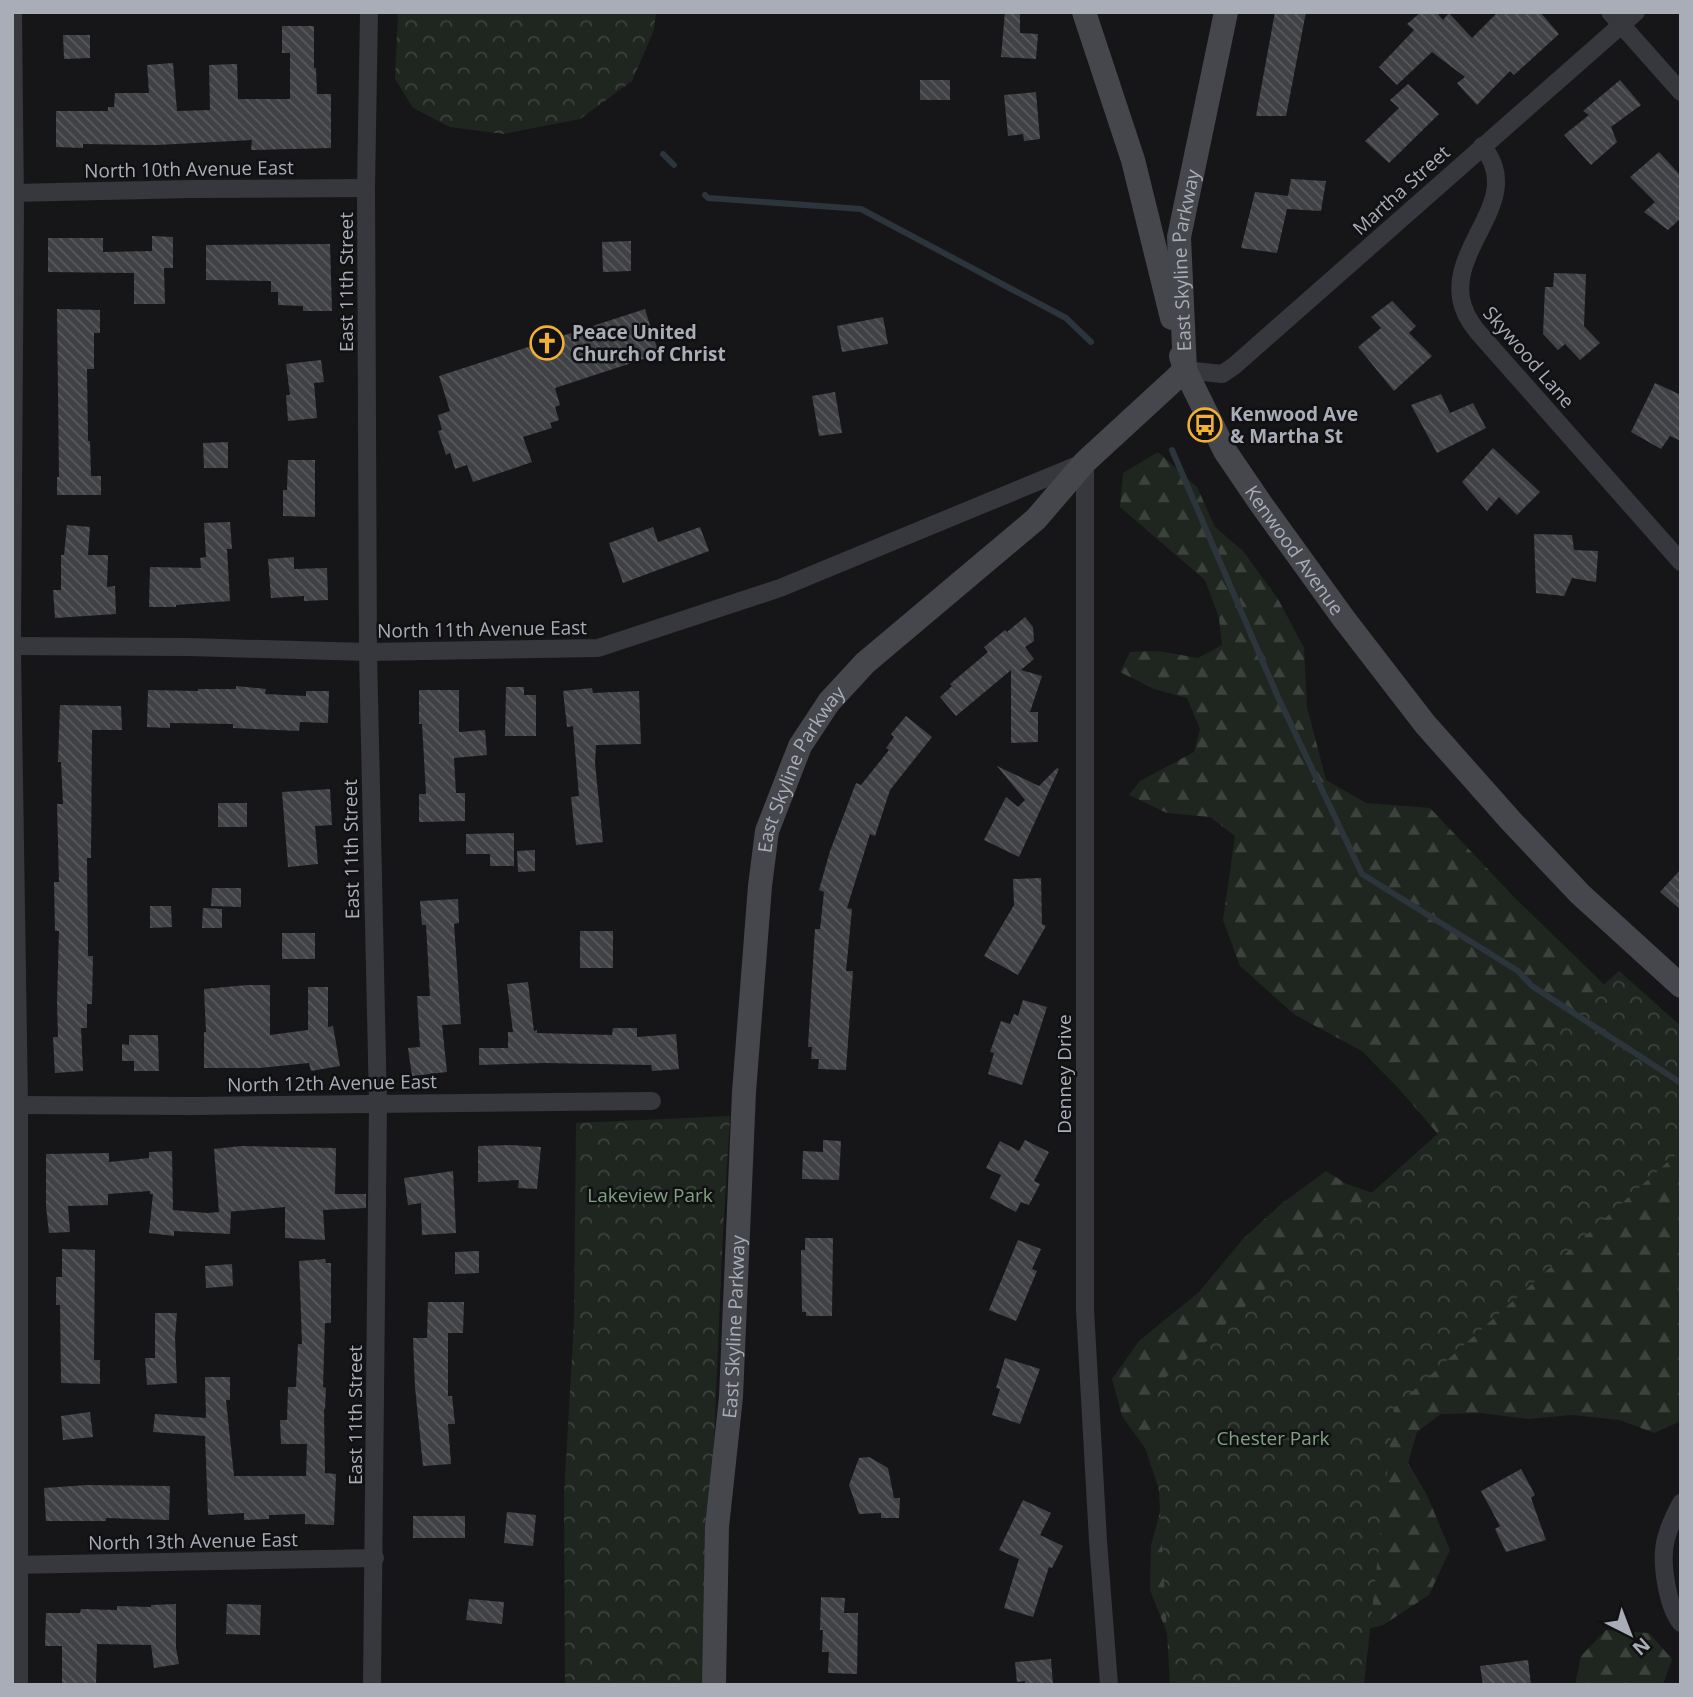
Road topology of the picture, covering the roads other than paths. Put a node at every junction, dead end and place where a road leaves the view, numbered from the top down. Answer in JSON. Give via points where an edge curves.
{"nodes":[{"id":1,"x":13,"y":12,"type":"edge"},
{"id":2,"x":369,"y":12,"type":"edge"},
{"id":3,"x":1084,"y":12,"type":"edge"},
{"id":4,"x":1226,"y":12,"type":"edge"},
{"id":5,"x":1636,"y":12,"type":"edge"},
{"id":6,"x":1616,"y":19,"type":"edge"},
{"id":7,"x":1681,"y":92,"type":"edge"},
{"id":8,"x":1482,"y":146,"type":"junction"},
{"id":9,"x":366,"y":188,"type":"junction"},
{"id":10,"x":14,"y":193,"type":"edge"},
{"id":11,"x":1185,"y":370,"type":"junction"},
{"id":12,"x":1085,"y":462,"type":"junction"},
{"id":13,"x":1681,"y":562,"type":"edge"},
{"id":14,"x":12,"y":638,"type":"edge"},
{"id":15,"x":12,"y":648,"type":"edge"},
{"id":16,"x":368,"y":652,"type":"junction"},
{"id":17,"x":1681,"y":986,"type":"edge"},
{"id":18,"x":652,"y":1101,"type":"dead end"},
{"id":19,"x":378,"y":1104,"type":"junction"},
{"id":20,"x":15,"y":1105,"type":"edge"},
{"id":21,"x":1681,"y":1503,"type":"edge"},
{"id":22,"x":375,"y":1558,"type":"junction"},
{"id":23,"x":15,"y":1565,"type":"edge"},
{"id":24,"x":1681,"y":1623,"type":"edge"},
{"id":25,"x":19,"y":1685,"type":"edge"},
{"id":26,"x":372,"y":1685,"type":"edge"},
{"id":27,"x":714,"y":1685,"type":"edge"},
{"id":28,"x":1109,"y":1685,"type":"edge"}],
"edges":[{"from":1,"to":10,"type":"street"},
{"from":2,"to":9,"type":"street","name":"East 11th Street"},
{"from":3,"to":11,"type":"street","name":"Kenwood Avenue","via":[[1133,160]]},
{"from":4,"to":11,"type":"street","name":"East Skyline Parkway","via":[[1179,237]]},
{"from":5,"to":6,"type":"street","name":"Martha Street"},
{"from":6,"to":7,"type":"street"},
{"from":6,"to":8,"type":"street","name":"Martha Street"},
{"from":8,"to":11,"type":"street","name":"Martha Street","via":[[1234,366],[1222,374]]},
{"from":8,"to":13,"type":"street","name":"Skywood Lane","via":[[1492,157],[1497,175],[1494,199],[1462,274],[1460,296],[1466,315]]},
{"from":9,"to":10,"type":"street","name":"North 10th Avenue East"},
{"from":9,"to":16,"type":"street","name":"East 11th Street"},
{"from":10,"to":14,"type":"street"},
{"from":11,"to":12,"type":"street","name":"East Skyline Parkway"},
{"from":11,"to":17,"type":"street","name":"Kenwood Avenue","via":[[1225,451],[1425,724],[1580,894]]},
{"from":12,"to":16,"type":"street","name":"North 11th Avenue East","via":[[780,587],[598,648]]},
{"from":12,"to":27,"type":"street","name":"East Skyline Parkway","via":[[1036,519],[865,663],[829,702],[800,746],[766,831],[744,1092],[731,1396],[717,1527]]},
{"from":12,"to":28,"type":"street","name":"Denney Drive","via":[[1085,1309]]},
{"from":15,"to":16,"type":"street","name":"North 11th Avenue East"},
{"from":15,"to":20,"type":"street"},
{"from":16,"to":19,"type":"street","name":"East 11th Street"},
{"from":18,"to":19,"type":"street","name":"North 12th Avenue East"},
{"from":19,"to":20,"type":"street","name":"North 12th Avenue East"},
{"from":19,"to":22,"type":"street","name":"East 11th Street"},
{"from":20,"to":23,"type":"street"},
{"from":21,"to":24,"type":"street","via":[[1665,1540],[1665,1579]]},
{"from":22,"to":23,"type":"street","name":"North 13th Avenue East"},
{"from":22,"to":26,"type":"street","name":"East 11th Street"},
{"from":23,"to":25,"type":"street"}]}
